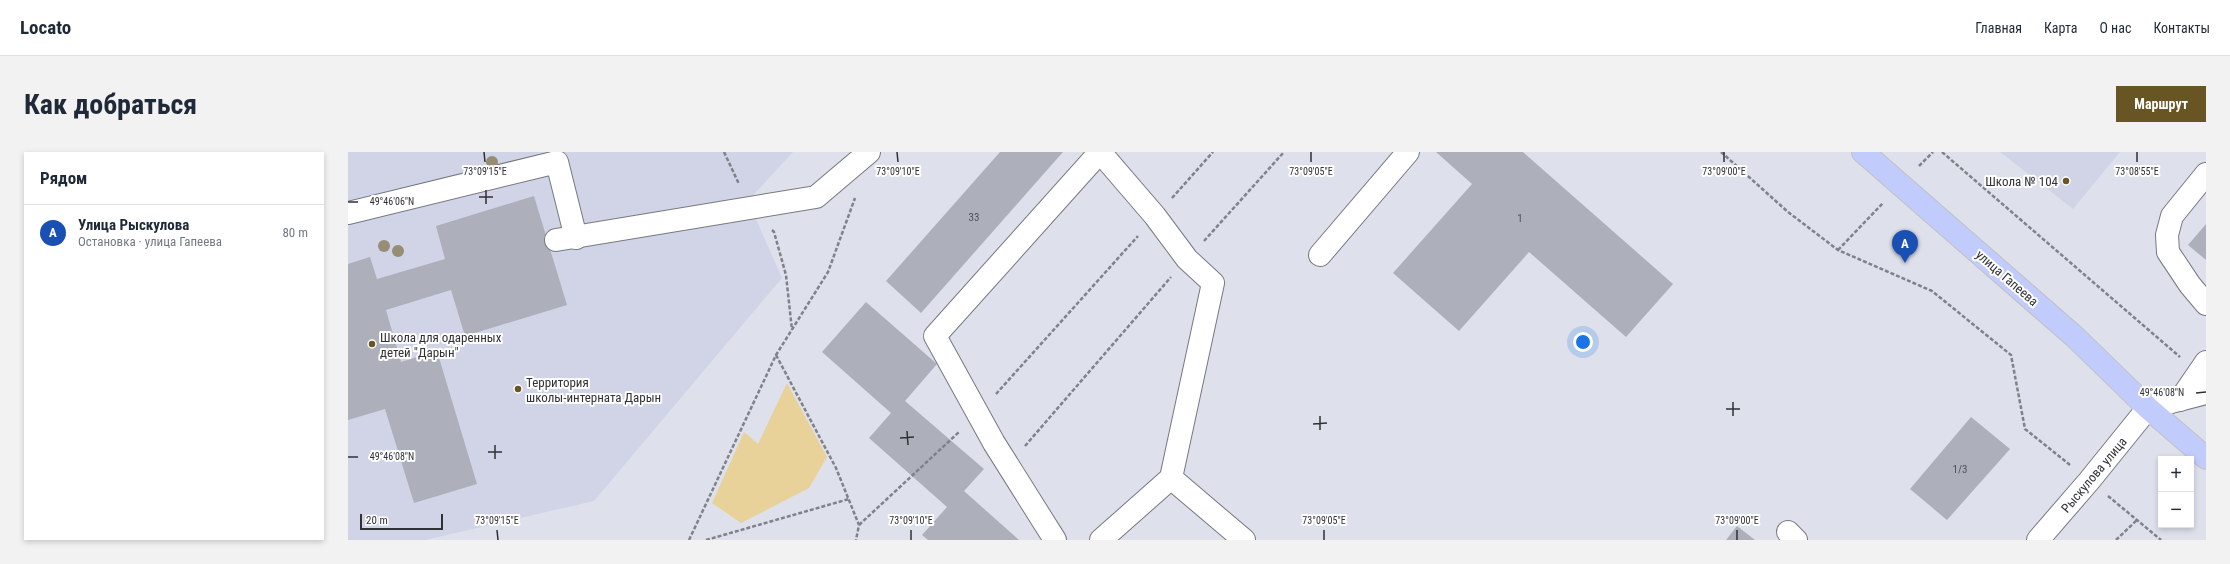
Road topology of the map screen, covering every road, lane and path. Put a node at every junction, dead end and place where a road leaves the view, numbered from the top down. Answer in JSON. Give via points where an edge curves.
{"nodes":[{"id":1,"x":724,"y":152,"type":"edge"},
{"id":2,"x":869,"y":152,"type":"edge"},
{"id":3,"x":1100,"y":152,"type":"edge"},
{"id":4,"x":1213,"y":152,"type":"edge"},
{"id":5,"x":1284,"y":152,"type":"edge"},
{"id":6,"x":1408,"y":152,"type":"edge"},
{"id":7,"x":1721,"y":152,"type":"edge"},
{"id":8,"x":1863,"y":152,"type":"edge"},
{"id":9,"x":1942,"y":152,"type":"edge"},
{"id":10,"x":2206,"y":174,"type":"edge"},
{"id":11,"x":856,"y":197,"type":"dead end"},
{"id":12,"x":750,"y":208,"type":"junction"},
{"id":13,"x":348,"y":214,"type":"edge"},
{"id":14,"x":1156,"y":216,"type":"junction"},
{"id":15,"x":1320,"y":255,"type":"dead end"},
{"id":16,"x":1187,"y":258,"type":"junction"},
{"id":17,"x":2206,"y":304,"type":"edge"},
{"id":18,"x":792,"y":331,"type":"junction"},
{"id":19,"x":776,"y":355,"type":"junction"},
{"id":20,"x":2202,"y":367,"type":"edge"},
{"id":21,"x":2206,"y":393,"type":"edge"},
{"id":22,"x":2180,"y":400,"type":"junction"},
{"id":23,"x":2148,"y":408,"type":"junction"},
{"id":24,"x":978,"y":415,"type":"junction"},
{"id":25,"x":2206,"y":458,"type":"edge"},
{"id":26,"x":1008,"y":466,"type":"junction"},
{"id":27,"x":1171,"y":478,"type":"junction"},
{"id":28,"x":2089,"y":481,"type":"junction"},
{"id":29,"x":848,"y":499,"type":"junction"},
{"id":30,"x":2137,"y":520,"type":"junction"},
{"id":31,"x":859,"y":525,"type":"junction"},
{"id":32,"x":689,"y":540,"type":"edge"},
{"id":33,"x":706,"y":540,"type":"edge"},
{"id":34,"x":856,"y":540,"type":"edge"},
{"id":35,"x":1055,"y":540,"type":"edge"},
{"id":36,"x":1101,"y":540,"type":"edge"},
{"id":37,"x":1244,"y":540,"type":"edge"},
{"id":38,"x":2038,"y":540,"type":"edge"},
{"id":39,"x":2116,"y":540,"type":"edge"},
{"id":40,"x":2161,"y":540,"type":"edge"}],
"edges":[{"from":1,"to":12,"type":"path"},
{"from":2,"to":12,"type":"street","via":[[816,197]]},
{"from":3,"to":14,"type":"street"},
{"from":3,"to":24,"type":"street","via":[[935,336]]},
{"from":4,"to":14,"type":"path"},
{"from":5,"to":16,"type":"path"},
{"from":6,"to":15,"type":"street"},
{"from":7,"to":28,"type":"path","via":[[1788,212],[1838,250],[1932,291],[2010,355],[2025,429]]},
{"from":8,"to":23,"type":"main road","name":"улица Гапеева","via":[[2075,337]]},
{"from":9,"to":20,"type":"path"},
{"from":10,"to":17,"type":"street","via":[[2172,216],[2167,235],[2168,252]]},
{"from":11,"to":18,"type":"path","via":[[828,272]]},
{"from":12,"to":13,"type":"street","via":[[566,239],[556,162]]},
{"from":12,"to":18,"type":"path","via":[[774,232],[786,275]]},
{"from":14,"to":16,"type":"street"},
{"from":14,"to":24,"type":"path"},
{"from":16,"to":26,"type":"path"},
{"from":16,"to":27,"type":"street","via":[[1213,283]]},
{"from":18,"to":19,"type":"path"},
{"from":19,"to":29,"type":"path","via":[[836,468]]},
{"from":19,"to":32,"type":"path"},
{"from":20,"to":22,"type":"street"},
{"from":21,"to":22,"type":"street"},
{"from":22,"to":23,"type":"street"},
{"from":23,"to":25,"type":"main road","name":"улица Гапеева"},
{"from":23,"to":28,"type":"street","name":"Рыскулова улица"},
{"from":24,"to":26,"type":"street"},
{"from":24,"to":31,"type":"path"},
{"from":26,"to":35,"type":"street"},
{"from":27,"to":36,"type":"street"},
{"from":27,"to":37,"type":"street"},
{"from":28,"to":30,"type":"path"},
{"from":28,"to":38,"type":"street","name":"Рыскулова улица"},
{"from":29,"to":31,"type":"path"},
{"from":29,"to":33,"type":"path"},
{"from":30,"to":39,"type":"path"},
{"from":30,"to":40,"type":"path"},
{"from":31,"to":34,"type":"path"}]}
